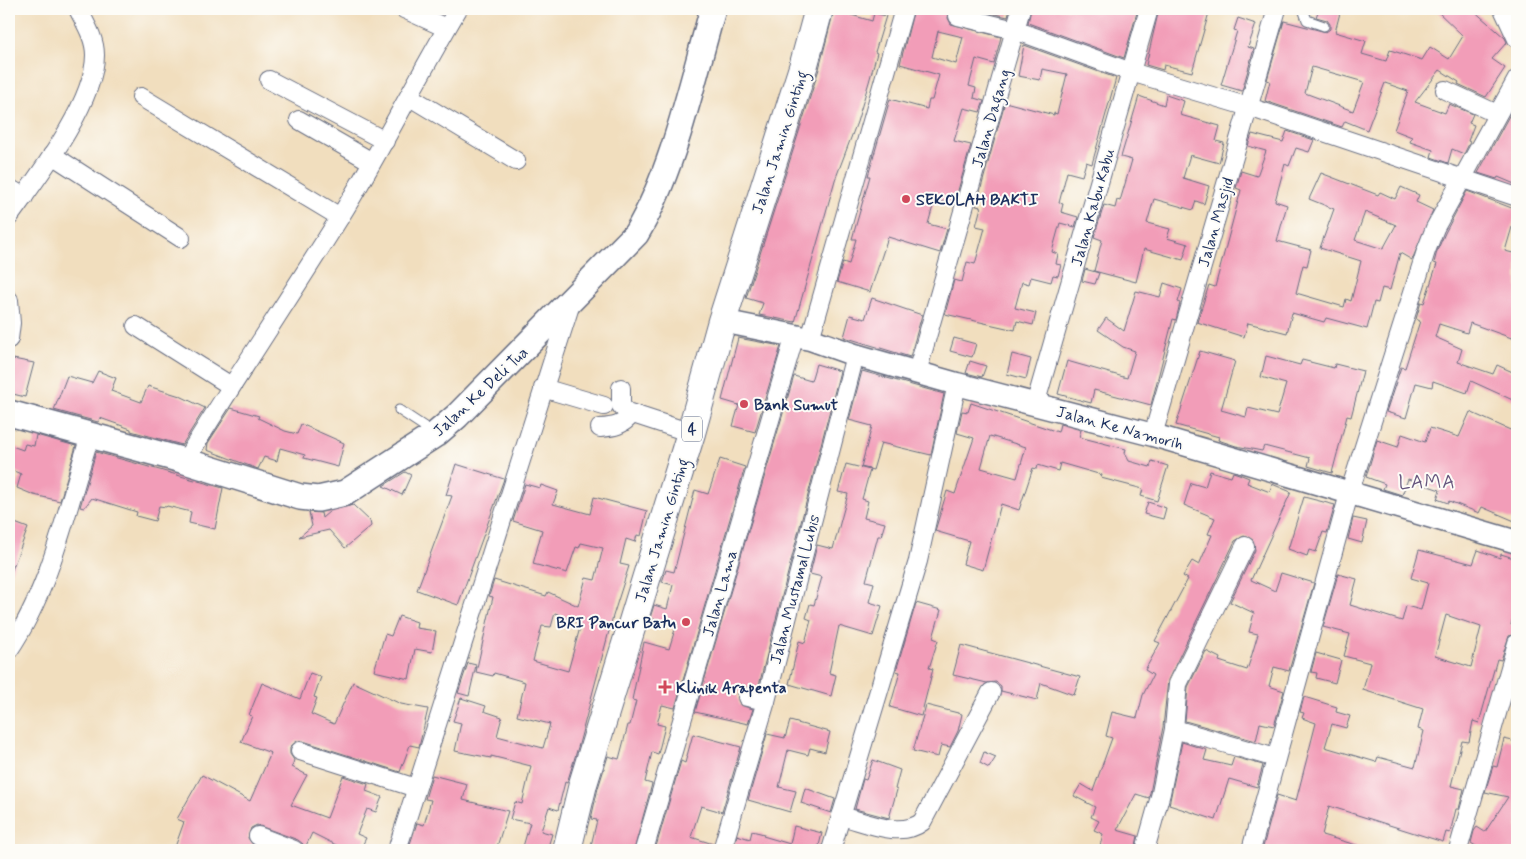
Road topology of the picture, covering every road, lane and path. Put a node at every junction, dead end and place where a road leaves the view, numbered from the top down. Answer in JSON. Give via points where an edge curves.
{"nodes":[{"id":1,"x":78,"y":9,"type":"edge"},
{"id":2,"x":404,"y":9,"type":"edge"},
{"id":3,"x":458,"y":9,"type":"edge"},
{"id":4,"x":713,"y":9,"type":"edge"},
{"id":5,"x":819,"y":9,"type":"edge"},
{"id":6,"x":904,"y":9,"type":"edge"},
{"id":7,"x":1021,"y":9,"type":"edge"},
{"id":8,"x":1149,"y":9,"type":"edge"},
{"id":9,"x":1277,"y":9,"type":"edge"},
{"id":10,"x":1303,"y":9,"type":"edge"},
{"id":11,"x":1504,"y":9,"type":"edge"},
{"id":12,"x":958,"y":16,"type":"dead end"},
{"id":13,"x":1324,"y":26,"type":"dead end"},
{"id":14,"x":446,"y":28,"type":"junction"},
{"id":15,"x":1015,"y":30,"type":"junction"},
{"id":16,"x":1517,"y":39,"type":"edge"},
{"id":17,"x":1131,"y":72,"type":"junction"},
{"id":18,"x":1517,"y":79,"type":"edge"},
{"id":19,"x":269,"y":80,"type":"dead end"},
{"id":20,"x":1445,"y":90,"type":"dead end"},
{"id":21,"x":141,"y":97,"type":"dead end"},
{"id":22,"x":410,"y":97,"type":"junction"},
{"id":23,"x":1249,"y":107,"type":"junction"},
{"id":24,"x":1497,"y":114,"type":"junction"},
{"id":25,"x":299,"y":120,"type":"dead end"},
{"id":26,"x":386,"y":141,"type":"junction"},
{"id":27,"x":52,"y":156,"type":"junction"},
{"id":28,"x":516,"y":161,"type":"dead end"},
{"id":29,"x":372,"y":162,"type":"junction"},
{"id":30,"x":1464,"y":179,"type":"junction"},
{"id":31,"x":16,"y":193,"type":"edge"},
{"id":32,"x":1517,"y":197,"type":"edge"},
{"id":33,"x":9,"y":217,"type":"edge"},
{"id":34,"x":340,"y":217,"type":"junction"},
{"id":35,"x":181,"y":238,"type":"dead end"},
{"id":36,"x":9,"y":300,"type":"edge"},
{"id":37,"x":571,"y":303,"type":"junction"},
{"id":38,"x":722,"y":321,"type":"junction"},
{"id":39,"x":136,"y":326,"type":"dead end"},
{"id":40,"x":802,"y":337,"type":"junction"},
{"id":41,"x":9,"y":339,"type":"edge"},
{"id":42,"x":855,"y":355,"type":"junction"},
{"id":43,"x":917,"y":372,"type":"junction"},
{"id":44,"x":957,"y":384,"type":"junction"},
{"id":45,"x":230,"y":386,"type":"junction"},
{"id":46,"x":543,"y":388,"type":"junction"},
{"id":47,"x":621,"y":388,"type":"dead end"},
{"id":48,"x":1035,"y":405,"type":"junction"},
{"id":49,"x":604,"y":406,"type":"dead end"},
{"id":50,"x":399,"y":410,"type":"dead end"},
{"id":51,"x":9,"y":413,"type":"edge"},
{"id":52,"x":632,"y":414,"type":"junction"},
{"id":53,"x":600,"y":428,"type":"dead end"},
{"id":54,"x":691,"y":433,"type":"junction"},
{"id":55,"x":436,"y":434,"type":"junction"},
{"id":56,"x":1153,"y":435,"type":"junction"},
{"id":57,"x":90,"y":436,"type":"junction"},
{"id":58,"x":185,"y":461,"type":"junction"},
{"id":59,"x":1349,"y":494,"type":"junction"},
{"id":60,"x":1517,"y":542,"type":"edge"},
{"id":61,"x":1245,"y":546,"type":"dead end"},
{"id":62,"x":1517,"y":644,"type":"edge"},
{"id":63,"x":9,"y":650,"type":"edge"},
{"id":64,"x":991,"y":692,"type":"dead end"},
{"id":65,"x":747,"y":696,"type":"dead end"},
{"id":66,"x":766,"y":701,"type":"junction"},
{"id":67,"x":1174,"y":729,"type":"junction"},
{"id":68,"x":300,"y":751,"type":"dead end"},
{"id":69,"x":1276,"y":758,"type":"junction"},
{"id":70,"x":416,"y":788,"type":"junction"},
{"id":71,"x":841,"y":816,"type":"junction"},
{"id":72,"x":258,"y":836,"type":"dead end"},
{"id":73,"x":294,"y":850,"type":"edge"},
{"id":74,"x":397,"y":850,"type":"edge"},
{"id":75,"x":567,"y":850,"type":"edge"},
{"id":76,"x":644,"y":850,"type":"edge"},
{"id":77,"x":722,"y":850,"type":"edge"},
{"id":78,"x":831,"y":850,"type":"edge"},
{"id":79,"x":1145,"y":850,"type":"edge"},
{"id":80,"x":1251,"y":850,"type":"edge"},
{"id":81,"x":1458,"y":850,"type":"edge"}],
"edges":[{"from":1,"to":27,"type":"street","via":[[94,45],[94,72]]},
{"from":2,"to":14,"type":"street"},
{"from":3,"to":14,"type":"street"},
{"from":4,"to":37,"type":"main road","name":"Jalan Ke Deli Tua","via":[[670,155],[645,220],[636,234]]},
{"from":5,"to":38,"type":"highway","name":"Jalan Jamin Ginting","number":"4"},
{"from":6,"to":40,"type":"street","name":"Jalan Lama"},
{"from":7,"to":15,"type":"street","name":"Jalan Dagang"},
{"from":8,"to":17,"type":"street","name":"Jalan Kabu Kabu"},
{"from":9,"to":23,"type":"street","name":"Jalan Masjid"},
{"from":10,"to":13,"type":"lane","via":[[1307,20]]},
{"from":11,"to":16,"type":"street"},
{"from":12,"to":15,"type":"street"},
{"from":14,"to":22,"type":"street"},
{"from":15,"to":17,"type":"street"},
{"from":15,"to":43,"type":"street","name":"Jalan Dagang"},
{"from":17,"to":23,"type":"street"},
{"from":17,"to":48,"type":"street","name":"Jalan Kabu Kabu"},
{"from":18,"to":24,"type":"street"},
{"from":19,"to":26,"type":"street"},
{"from":20,"to":24,"type":"street"},
{"from":21,"to":34,"type":"street"},
{"from":22,"to":26,"type":"street"},
{"from":22,"to":28,"type":"street"},
{"from":23,"to":30,"type":"street"},
{"from":23,"to":56,"type":"street","name":"Jalan Masjid"},
{"from":24,"to":30,"type":"street"},
{"from":25,"to":29,"type":"street"},
{"from":26,"to":29,"type":"street"},
{"from":27,"to":31,"type":"street"},
{"from":27,"to":35,"type":"street"},
{"from":29,"to":34,"type":"street"},
{"from":30,"to":32,"type":"street"},
{"from":30,"to":59,"type":"street","via":[[1426,251]]},
{"from":31,"to":33,"type":"street"},
{"from":34,"to":45,"type":"street"},
{"from":36,"to":41,"type":"street"},
{"from":37,"to":46,"type":"street"},
{"from":37,"to":55,"type":"main road","name":"Jalan Ke Deli Tua"},
{"from":38,"to":40,"type":"street","name":"Jalan Ke Namorih"},
{"from":38,"to":54,"type":"highway","name":"Jalan Jamin Ginting","number":"4"},
{"from":39,"to":45,"type":"street"},
{"from":40,"to":42,"type":"street","name":"Jalan Ke Namorih"},
{"from":40,"to":76,"type":"street","name":"Jalan Lama"},
{"from":42,"to":43,"type":"street","name":"Jalan Ke Namorih"},
{"from":42,"to":66,"type":"street","name":"Jalan Mustamal Lubis"},
{"from":43,"to":44,"type":"street","name":"Jalan Ke Namorih"},
{"from":44,"to":48,"type":"street","name":"Jalan Ke Namorih"},
{"from":44,"to":71,"type":"street","via":[[918,560]]},
{"from":45,"to":58,"type":"street"},
{"from":46,"to":49,"type":"street"},
{"from":46,"to":70,"type":"street"},
{"from":47,"to":52,"type":"street","via":[[621,406]]},
{"from":48,"to":56,"type":"street","name":"Jalan Ke Namorih"},
{"from":50,"to":55,"type":"lane"},
{"from":51,"to":57,"type":"main road","name":"Jalan Ke Deli Tua"},
{"from":52,"to":53,"type":"street","via":[[614,428]]},
{"from":52,"to":54,"type":"street"},
{"from":54,"to":75,"type":"highway","name":"Jalan Jamin Ginting","number":"4","via":[[583,784]]},
{"from":55,"to":58,"type":"main road","name":"Jalan Ke Deli Tua","via":[[353,489],[318,499],[300,497]]},
{"from":56,"to":59,"type":"street","name":"Jalan Ke Namorih"},
{"from":57,"to":58,"type":"main road","name":"Jalan Ke Deli Tua"},
{"from":57,"to":63,"type":"street","via":[[42,588]]},
{"from":59,"to":60,"type":"street","name":"Jalan Ke Namorih"},
{"from":59,"to":69,"type":"street"},
{"from":61,"to":67,"type":"street","via":[[1181,674]]},
{"from":62,"to":81,"type":"street"},
{"from":64,"to":71,"type":"street","via":[[922,822],[909,830],[898,830]]},
{"from":65,"to":66,"type":"street"},
{"from":66,"to":77,"type":"street","name":"Jalan Mustamal Lubis"},
{"from":67,"to":69,"type":"street"},
{"from":67,"to":79,"type":"street"},
{"from":68,"to":70,"type":"street"},
{"from":69,"to":80,"type":"street"},
{"from":70,"to":74,"type":"street"},
{"from":71,"to":78,"type":"street"},
{"from":72,"to":73,"type":"street"}]}
